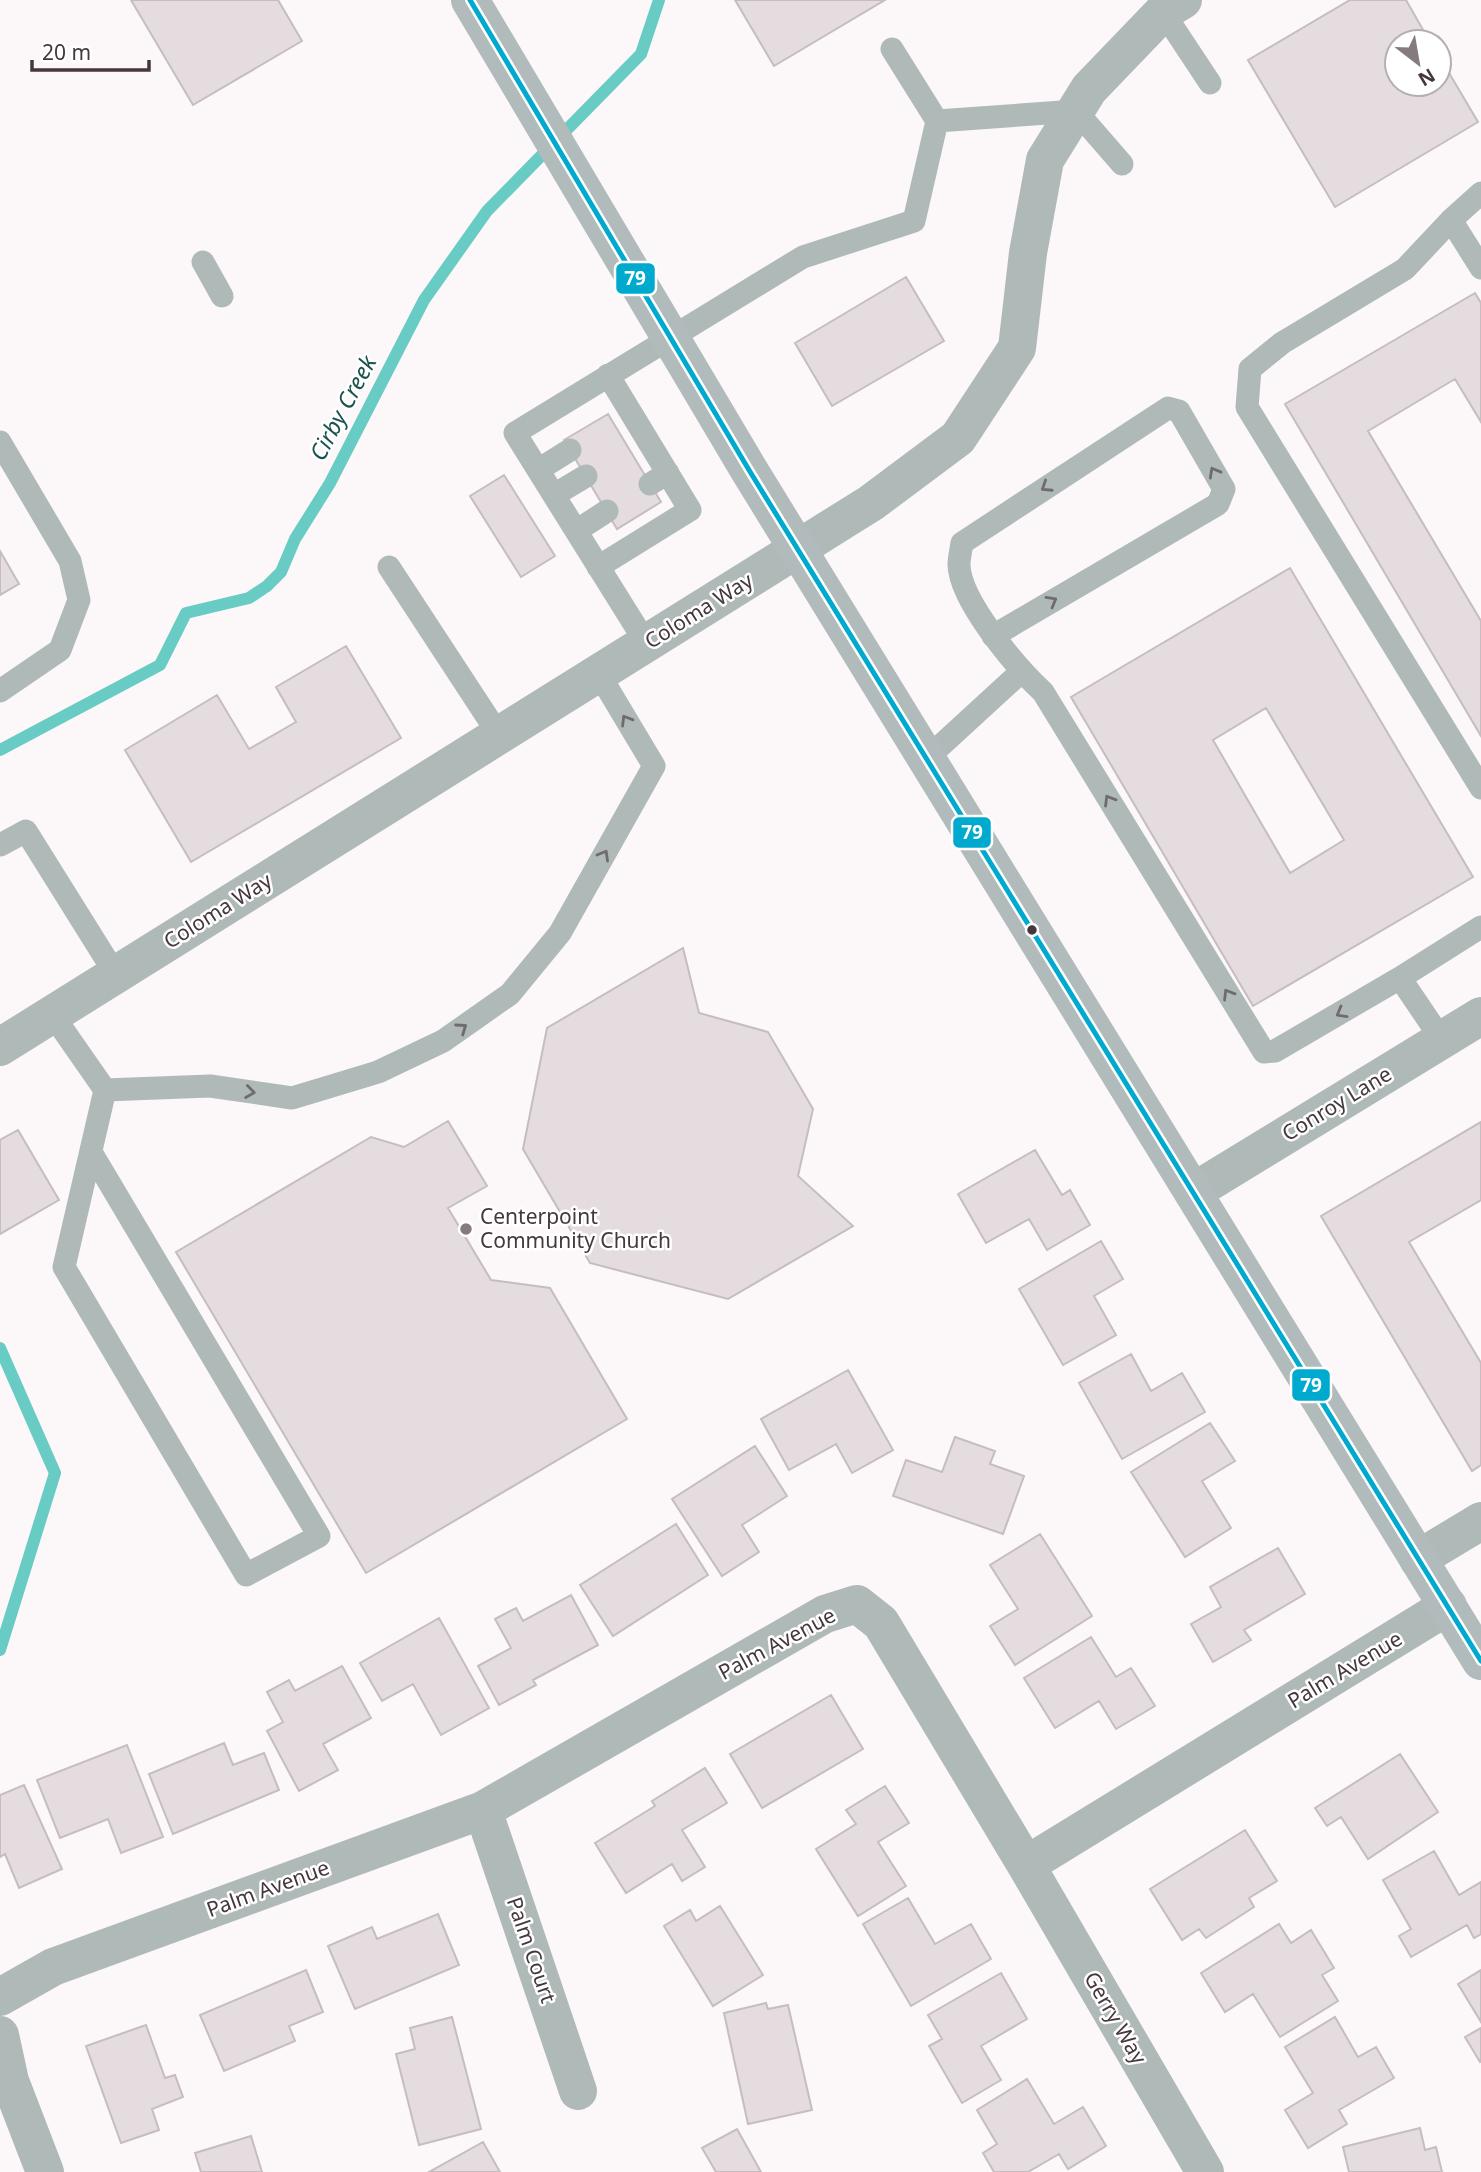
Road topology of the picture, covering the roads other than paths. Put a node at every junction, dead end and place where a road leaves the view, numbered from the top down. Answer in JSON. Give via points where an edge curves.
{"nodes":[{"id":1,"x":470,"y":0,"type":"edge"},
{"id":2,"x":1173,"y":6,"type":"edge"},
{"id":3,"x":892,"y":49,"type":"dead end"},
{"id":4,"x":1210,"y":83,"type":"dead end"},
{"id":5,"x":1076,"y":111,"type":"junction"},
{"id":6,"x":937,"y":121,"type":"junction"},
{"id":7,"x":1122,"y":164,"type":"dead end"},
{"id":8,"x":1481,"y":193,"type":"edge"},
{"id":9,"x":1451,"y":219,"type":"junction"},
{"id":10,"x":203,"y":262,"type":"dead end"},
{"id":11,"x":1481,"y":268,"type":"edge"},
{"id":12,"x":222,"y":296,"type":"dead end"},
{"id":13,"x":671,"y":336,"type":"junction"},
{"id":14,"x":608,"y":375,"type":"junction"},
{"id":15,"x":0,"y":442,"type":"edge"},
{"id":16,"x":570,"y":450,"type":"dead end"},
{"id":17,"x":538,"y":470,"type":"junction"},
{"id":18,"x":586,"y":476,"type":"dead end"},
{"id":19,"x":554,"y":495,"type":"junction"},
{"id":20,"x":607,"y":511,"type":"dead end"},
{"id":21,"x":576,"y":531,"type":"junction"},
{"id":22,"x":797,"y":549,"type":"junction"},
{"id":23,"x":389,"y":567,"type":"dead end"},
{"id":24,"x":598,"y":567,"type":"junction"},
{"id":25,"x":993,"y":636,"type":"junction"},
{"id":26,"x":646,"y":643,"type":"junction"},
{"id":27,"x":1021,"y":672,"type":"junction"},
{"id":28,"x":599,"y":674,"type":"junction"},
{"id":29,"x":0,"y":691,"type":"edge"},
{"id":30,"x":499,"y":735,"type":"junction"},
{"id":31,"x":925,"y":760,"type":"junction"},
{"id":32,"x":1481,"y":788,"type":"edge"},
{"id":33,"x":0,"y":845,"type":"edge"},
{"id":34,"x":1481,"y":927,"type":"edge"},
{"id":35,"x":116,"y":975,"type":"junction"},
{"id":36,"x":1400,"y":978,"type":"junction"},
{"id":37,"x":52,"y":1014,"type":"junction"},
{"id":38,"x":1481,"y":1016,"type":"edge"},
{"id":39,"x":1442,"y":1040,"type":"junction"},
{"id":40,"x":0,"y":1047,"type":"edge"},
{"id":41,"x":105,"y":1090,"type":"junction"},
{"id":42,"x":91,"y":1152,"type":"junction"},
{"id":43,"x":1193,"y":1192,"type":"junction"},
{"id":44,"x":1481,"y":1521,"type":"edge"},
{"id":45,"x":1418,"y":1559,"type":"junction"},
{"id":46,"x":1448,"y":1606,"type":"junction"},
{"id":47,"x":1481,"y":1661,"type":"edge"},
{"id":48,"x":483,"y":1810,"type":"junction"},
{"id":49,"x":1026,"y":1865,"type":"junction"},
{"id":50,"x":0,"y":1997,"type":"edge"},
{"id":51,"x":0,"y":2035,"type":"edge"},
{"id":52,"x":578,"y":2091,"type":"dead end"},
{"id":53,"x":45,"y":2172,"type":"edge"},
{"id":54,"x":1205,"y":2172,"type":"edge"}],
"edges":[{"from":1,"to":13,"type":"main road"},
{"from":2,"to":4,"type":"lane"},
{"from":2,"to":5,"type":"street","name":"Coloma Way","via":[[1089,89]]},
{"from":3,"to":6,"type":"lane"},
{"from":5,"to":6,"type":"lane"},
{"from":5,"to":7,"type":"lane"},
{"from":5,"to":22,"type":"street","name":"Coloma Way","via":[[1045,160],[1017,348],[958,438],[887,493]]},
{"from":6,"to":13,"type":"lane","via":[[914,222],[803,257]]},
{"from":8,"to":9,"type":"lane"},
{"from":9,"to":11,"type":"lane"},
{"from":9,"to":32,"type":"lane","via":[[1405,268],[1282,343],[1250,369],[1247,407]]},
{"from":10,"to":12,"type":"lane"},
{"from":13,"to":14,"type":"lane"},
{"from":13,"to":22,"type":"main road"},
{"from":14,"to":17,"type":"lane","via":[[515,433]]},
{"from":14,"to":24,"type":"lane","via":[[622,419],[659,478],[690,510]]},
{"from":15,"to":29,"type":"lane","via":[[70,561],[79,600],[60,650]]},
{"from":16,"to":17,"type":"lane"},
{"from":17,"to":19,"type":"lane"},
{"from":18,"to":19,"type":"lane"},
{"from":19,"to":21,"type":"lane"},
{"from":20,"to":21,"type":"lane"},
{"from":21,"to":24,"type":"lane"},
{"from":22,"to":26,"type":"street","name":"Coloma Way"},
{"from":22,"to":31,"type":"main road"},
{"from":23,"to":30,"type":"lane"},
{"from":24,"to":26,"type":"lane"},
{"from":25,"to":25,"type":"lane","one_way":true,"via":[[1218,504],[1224,489],[1180,411],[1168,408],[962,543],[959,566],[965,586]]},
{"from":25,"to":27,"type":"lane"},
{"from":26,"to":28,"type":"street","name":"Coloma Way"},
{"from":27,"to":31,"type":"lane"},
{"from":36,"to":27,"type":"lane","one_way":true,"via":[[1275,1051],[1264,1052],[1043,692]]},
{"from":28,"to":30,"type":"street","name":"Coloma Way"},
{"from":41,"to":28,"type":"lane","one_way":true,"via":[[210,1086],[292,1098],[378,1072],[443,1041],[510,994],[560,933],[654,765]]},
{"from":30,"to":35,"type":"street","name":"Coloma Way"},
{"from":31,"to":43,"type":"main road"},
{"from":33,"to":35,"type":"lane","via":[[26,831]]},
{"from":34,"to":36,"type":"lane"},
{"from":35,"to":37,"type":"street","name":"Coloma Way"},
{"from":36,"to":39,"type":"lane"},
{"from":37,"to":40,"type":"street","name":"Coloma Way"},
{"from":37,"to":41,"type":"lane"},
{"from":38,"to":39,"type":"street","name":"Conroy Lane"},
{"from":39,"to":43,"type":"street","name":"Conroy Lane"},
{"from":41,"to":42,"type":"lane"},
{"from":42,"to":42,"type":"lane","via":[[64,1267],[246,1575],[319,1536]]},
{"from":43,"to":45,"type":"main road"},
{"from":44,"to":45,"type":"street"},
{"from":45,"to":46,"type":"main road"},
{"from":46,"to":47,"type":"main road"},
{"from":46,"to":49,"type":"street","name":"Palm Avenue"},
{"from":48,"to":49,"type":"street","name":"Palm Avenue","via":[[825,1614],[857,1604],[881,1623]]},
{"from":48,"to":50,"type":"street","name":"Palm Avenue","via":[[53,1967]]},
{"from":48,"to":52,"type":"street","name":"Palm Court"},
{"from":49,"to":54,"type":"street","name":"Gerry Way"},
{"from":51,"to":53,"type":"street","via":[[10,2081]]}]}
